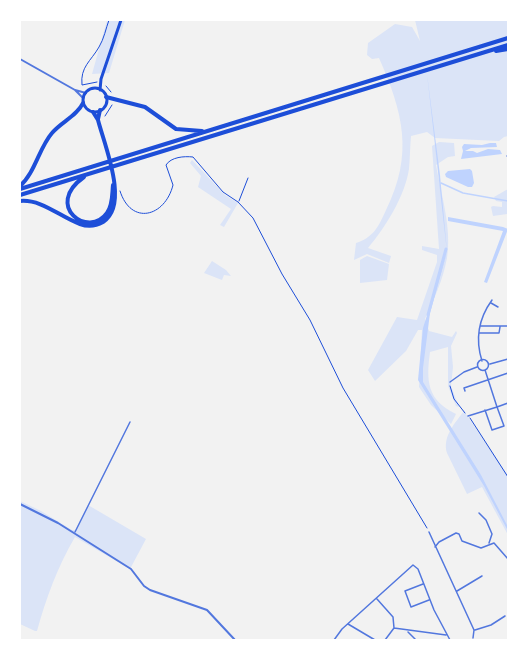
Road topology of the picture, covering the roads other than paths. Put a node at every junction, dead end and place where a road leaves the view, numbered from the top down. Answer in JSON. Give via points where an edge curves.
{"nodes":[{"id":1,"x":121,"y":20,"type":"edge"},
{"id":2,"x":508,"y":38,"type":"edge"},
{"id":3,"x":508,"y":47,"type":"edge"},
{"id":4,"x":20,"y":59,"type":"edge"},
{"id":5,"x":101,"y":80,"type":"junction"},
{"id":6,"x":95,"y":89,"type":"junction"},
{"id":7,"x":75,"y":90,"type":"junction"},
{"id":8,"x":100,"y":90,"type":"junction"},
{"id":9,"x":86,"y":93,"type":"junction"},
{"id":10,"x":106,"y":97,"type":"junction"},
{"id":11,"x":83,"y":101,"type":"junction"},
{"id":12,"x":100,"y":110,"type":"junction"},
{"id":13,"x":93,"y":112,"type":"junction"},
{"id":14,"x":98,"y":120,"type":"junction"},
{"id":15,"x":209,"y":131,"type":"junction"},
{"id":16,"x":86,"y":175,"type":"junction"},
{"id":17,"x":113,"y":176,"type":"junction"},
{"id":18,"x":20,"y":188,"type":"edge"},
{"id":19,"x":20,"y":195,"type":"edge"},
{"id":20,"x":20,"y":201,"type":"edge"},
{"id":21,"x":498,"y":307,"type":"dead end"},
{"id":22,"x":480,"y":326,"type":"junction"},
{"id":23,"x":500,"y":327,"type":"junction"},
{"id":24,"x":508,"y":327,"type":"edge"},
{"id":25,"x":478,"y":333,"type":"junction"},
{"id":26,"x":508,"y":359,"type":"edge"},
{"id":27,"x":482,"y":361,"type":"junction"},
{"id":28,"x":490,"y":364,"type":"junction"},
{"id":29,"x":477,"y":367,"type":"junction"},
{"id":30,"x":484,"y":370,"type":"junction"},
{"id":31,"x":508,"y":374,"type":"edge"},
{"id":32,"x":487,"y":380,"type":"junction"},
{"id":33,"x":450,"y":382,"type":"road end"},
{"id":34,"x":465,"y":391,"type":"dead end"},
{"id":35,"x":508,"y":403,"type":"edge"},
{"id":36,"x":497,"y":407,"type":"junction"},
{"id":37,"x":485,"y":410,"type":"junction"},
{"id":38,"x":468,"y":416,"type":"road end"},
{"id":39,"x":130,"y":422,"type":"dead end"},
{"id":40,"x":20,"y":504,"type":"edge"},
{"id":41,"x":479,"y":513,"type":"dead end"},
{"id":42,"x":429,"y":532,"type":"road end"},
{"id":43,"x":75,"y":533,"type":"junction"},
{"id":44,"x":489,"y":543,"type":"junction"},
{"id":45,"x":435,"y":547,"type":"junction"},
{"id":46,"x":508,"y":559,"type":"edge"},
{"id":47,"x":482,"y":576,"type":"dead end"},
{"id":48,"x":424,"y":584,"type":"junction"},
{"id":49,"x":456,"y":591,"type":"junction"},
{"id":50,"x":376,"y":598,"type":"junction"},
{"id":51,"x":430,"y":600,"type":"junction"},
{"id":52,"x":505,"y":616,"type":"dead end"},
{"id":53,"x":348,"y":624,"type":"junction"},
{"id":54,"x":394,"y":628,"type":"junction"},
{"id":55,"x":474,"y":630,"type":"junction"},
{"id":56,"x":411,"y":633,"type":"junction"},
{"id":57,"x":447,"y":635,"type":"junction"},
{"id":58,"x":235,"y":640,"type":"edge"},
{"id":59,"x":334,"y":640,"type":"edge"},
{"id":60,"x":375,"y":640,"type":"edge"},
{"id":61,"x":385,"y":640,"type":"edge"},
{"id":62,"x":416,"y":640,"type":"edge"},
{"id":63,"x":450,"y":640,"type":"edge"},
{"id":64,"x":468,"y":640,"type":"edge"},
{"id":65,"x":474,"y":640,"type":"edge"}],
"edges":[{"from":1,"to":5,"type":"main road"},
{"from":2,"to":15,"type":"highway"},
{"from":3,"to":16,"type":"highway"},
{"from":4,"to":7,"type":"street"},
{"from":5,"to":6,"type":"main road"},
{"from":5,"to":8,"type":"main road"},
{"from":6,"to":8,"type":"main road"},
{"from":6,"to":9,"type":"main road"},
{"from":7,"to":9,"type":"street"},
{"from":7,"to":11,"type":"street"},
{"from":8,"to":10,"type":"main road"},
{"from":9,"to":11,"type":"main road"},
{"from":10,"to":12,"type":"main road"},
{"from":10,"to":15,"type":"highway","via":[[145,107],[176,129]]},
{"from":11,"to":13,"type":"main road"},
{"from":11,"to":18,"type":"highway","via":[[79,110],[49,137]]},
{"from":12,"to":13,"type":"main road"},
{"from":12,"to":14,"type":"highway"},
{"from":13,"to":14,"type":"highway"},
{"from":14,"to":17,"type":"highway"},
{"from":15,"to":18,"type":"highway"},
{"from":16,"to":17,"type":"highway","via":[[70,188],[67,203],[73,216],[86,222],[99,220],[108,212]]},
{"from":16,"to":19,"type":"highway"},
{"from":17,"to":20,"type":"highway","via":[[114,207],[107,219],[95,225],[80,224],[47,207]]},
{"from":21,"to":22,"type":"street","via":[[491,301]]},
{"from":22,"to":23,"type":"street"},
{"from":22,"to":25,"type":"street"},
{"from":23,"to":24,"type":"street"},
{"from":23,"to":25,"type":"street","via":[[499,333]]},
{"from":25,"to":27,"type":"street"},
{"from":26,"to":28,"type":"street"},
{"from":27,"to":28,"type":"street"},
{"from":27,"to":29,"type":"street"},
{"from":28,"to":30,"type":"street"},
{"from":29,"to":30,"type":"street"},
{"from":29,"to":33,"type":"street"},
{"from":30,"to":32,"type":"street"},
{"from":31,"to":32,"type":"street"},
{"from":32,"to":34,"type":"street","via":[[464,388]]},
{"from":32,"to":36,"type":"street"},
{"from":35,"to":36,"type":"street"},
{"from":36,"to":37,"type":"street"},
{"from":36,"to":37,"type":"street","via":[[504,426],[492,430]]},
{"from":37,"to":38,"type":"street"},
{"from":39,"to":43,"type":"street"},
{"from":40,"to":43,"type":"street"},
{"from":41,"to":44,"type":"street","via":[[492,534]]},
{"from":42,"to":45,"type":"street"},
{"from":43,"to":58,"type":"street","via":[[131,569],[150,590],[207,610]]},
{"from":44,"to":45,"type":"street","via":[[481,548],[462,541],[456,533]]},
{"from":44,"to":46,"type":"street","via":[[497,545]]},
{"from":45,"to":49,"type":"street"},
{"from":47,"to":49,"type":"street"},
{"from":48,"to":50,"type":"street","via":[[413,565]]},
{"from":48,"to":51,"type":"street"},
{"from":48,"to":51,"type":"street","via":[[405,591],[411,607]]},
{"from":49,"to":55,"type":"street"},
{"from":50,"to":53,"type":"street"},
{"from":50,"to":54,"type":"street","via":[[393,616]]},
{"from":51,"to":57,"type":"street"},
{"from":52,"to":55,"type":"street"},
{"from":53,"to":59,"type":"street"},
{"from":53,"to":60,"type":"street"},
{"from":54,"to":56,"type":"street"},
{"from":54,"to":61,"type":"street"},
{"from":55,"to":65,"type":"street"},
{"from":56,"to":57,"type":"street"},
{"from":56,"to":62,"type":"street"},
{"from":57,"to":63,"type":"street"},
{"from":64,"to":65,"type":"street"}]}
